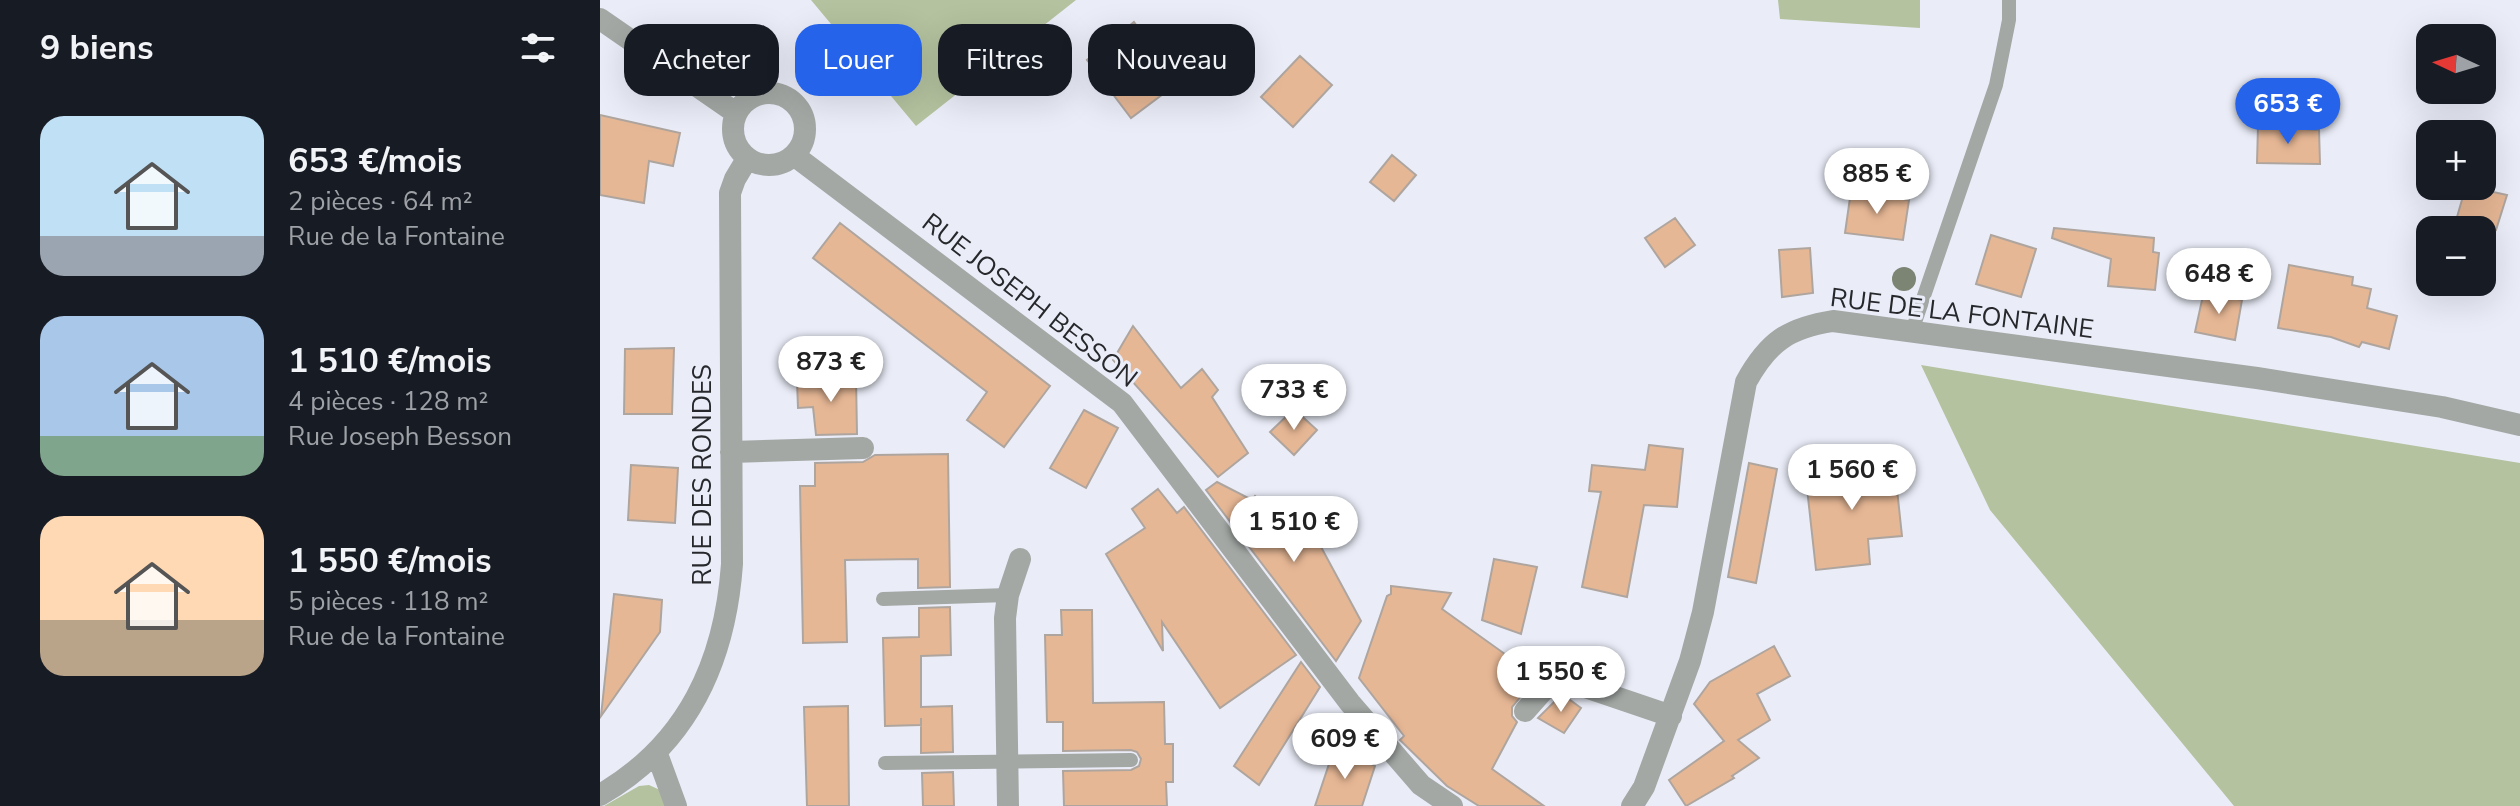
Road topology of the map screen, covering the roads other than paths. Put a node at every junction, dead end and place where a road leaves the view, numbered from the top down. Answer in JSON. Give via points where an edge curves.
{"nodes":[{"id":1,"x":2009,"y":0,"type":"edge"},
{"id":2,"x":600,"y":19,"type":"edge"},
{"id":3,"x":736,"y":113,"type":"junction"},
{"id":4,"x":795,"y":156,"type":"junction"},
{"id":5,"x":747,"y":159,"type":"junction"},
{"id":6,"x":1912,"y":331,"type":"junction"},
{"id":7,"x":2520,"y":425,"type":"edge"},
{"id":8,"x":863,"y":448,"type":"dead end"},
{"id":9,"x":731,"y":452,"type":"junction"},
{"id":10,"x":1020,"y":559,"type":"dead end"},
{"id":11,"x":1008,"y":595,"type":"junction"},
{"id":12,"x":883,"y":599,"type":"dead end"},
{"id":13,"x":1525,"y":711,"type":"dead end"},
{"id":14,"x":1671,"y":716,"type":"junction"},
{"id":15,"x":657,"y":754,"type":"junction"},
{"id":16,"x":1131,"y":760,"type":"dead end"},
{"id":17,"x":1007,"y":761,"type":"junction"},
{"id":18,"x":885,"y":763,"type":"dead end"},
{"id":19,"x":600,"y":795,"type":"edge"},
{"id":20,"x":676,"y":806,"type":"edge"},
{"id":21,"x":1008,"y":806,"type":"edge"},
{"id":22,"x":1452,"y":806,"type":"edge"},
{"id":23,"x":1632,"y":806,"type":"edge"}],
"edges":[{"from":1,"to":6,"type":"lane","via":[[1996,85]]},
{"from":2,"to":3,"type":"street"},
{"from":3,"to":4,"type":"street","via":[[755,95],[767,92],[791,99],[805,121]]},
{"from":3,"to":5,"type":"street","via":[[734,138]]},
{"from":4,"to":5,"type":"street","via":[[772,166]]},
{"from":4,"to":22,"type":"street","name":"RUE JOSEPH BESSON","via":[[1122,403],[1350,703],[1421,785]]},
{"from":5,"to":9,"type":"street","name":"RUE DES RONDES","via":[[730,193]]},
{"from":6,"to":7,"type":"street","name":"RUE DE LA FONTAINE","via":[[2257,378]]},
{"from":6,"to":14,"type":"street","name":"RUE DE LA FONTAINE","via":[[1833,321],[1802,326],[1777,340],[1758,360],[1741,401],[1703,612]]},
{"from":8,"to":9,"type":"street"},
{"from":9,"to":15,"type":"street","name":"RUE DES RONDES","via":[[732,564],[719,646],[703,688]]},
{"from":10,"to":11,"type":"street"},
{"from":11,"to":12,"type":"lane"},
{"from":11,"to":17,"type":"street"},
{"from":13,"to":14,"type":"street","via":[[1548,685],[1562,679]]},
{"from":14,"to":23,"type":"street","name":"RUE DE LA FONTAINE"},
{"from":15,"to":19,"type":"street","name":"RUE DES RONDES"},
{"from":15,"to":20,"type":"street"},
{"from":16,"to":17,"type":"lane"},
{"from":17,"to":18,"type":"lane"},
{"from":17,"to":21,"type":"street"}]}
